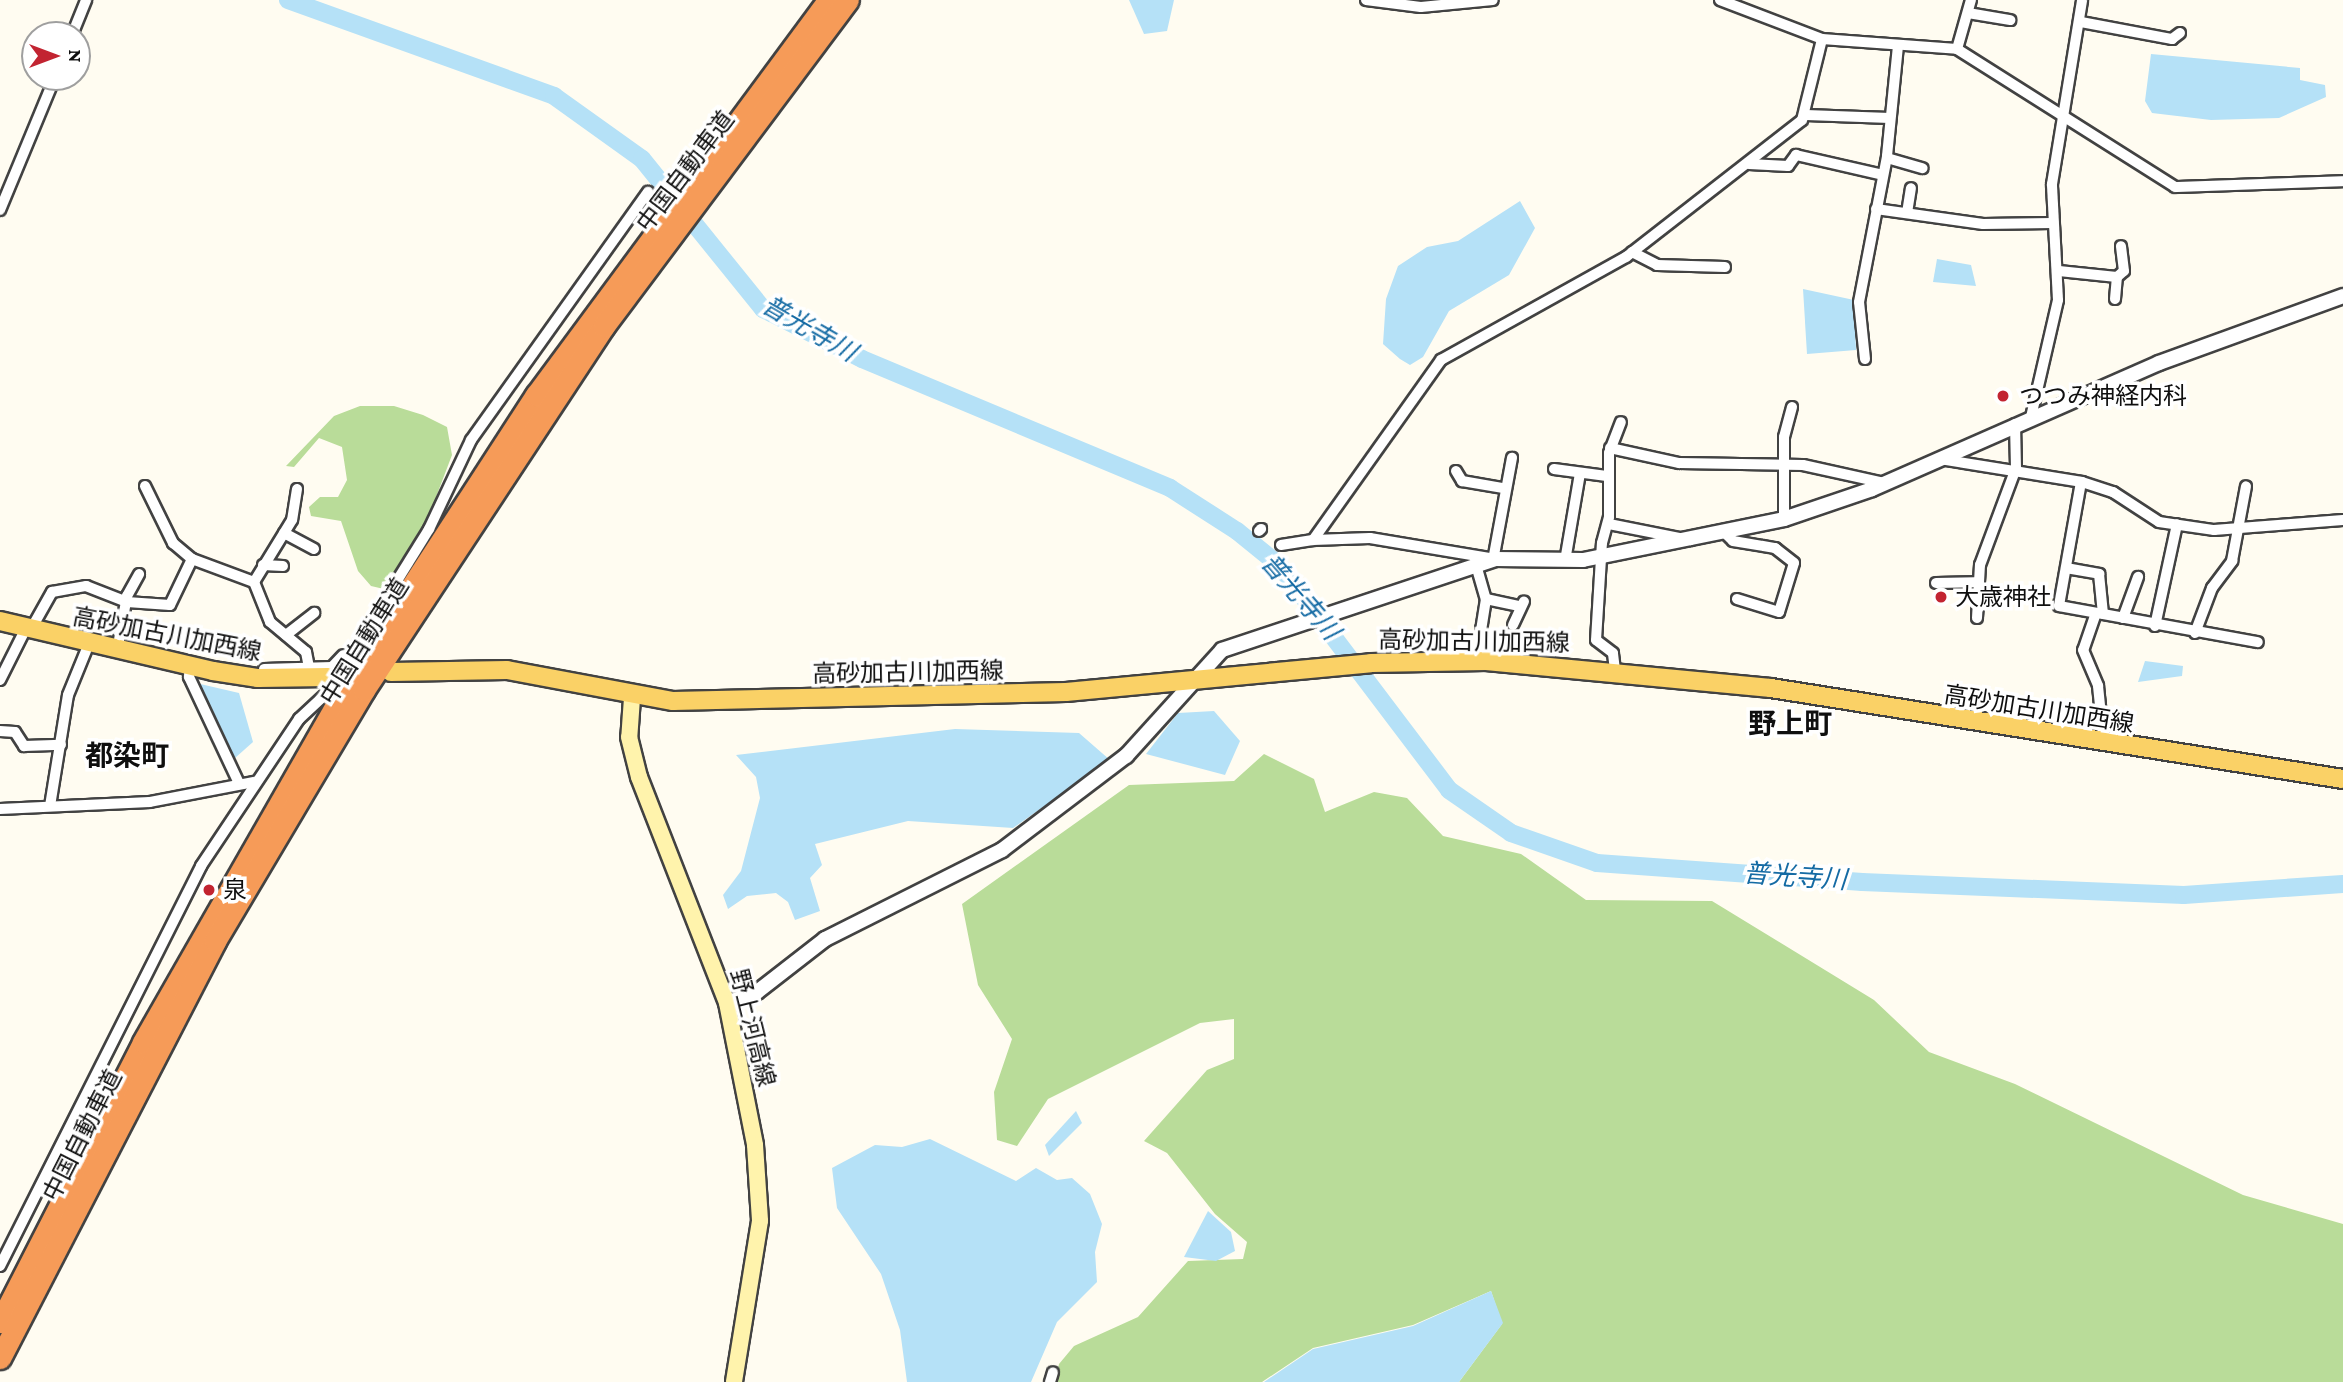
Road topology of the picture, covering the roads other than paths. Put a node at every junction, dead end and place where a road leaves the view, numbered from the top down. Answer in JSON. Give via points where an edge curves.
{"nodes":[{"id":1,"x":86,"y":0,"type":"edge"},
{"id":2,"x":828,"y":0,"type":"edge"},
{"id":3,"x":848,"y":0,"type":"edge"},
{"id":4,"x":1366,"y":0,"type":"edge"},
{"id":5,"x":1493,"y":0,"type":"edge"},
{"id":6,"x":1720,"y":0,"type":"edge"},
{"id":7,"x":1970,"y":0,"type":"edge"},
{"id":8,"x":2082,"y":0,"type":"edge"},
{"id":9,"x":1968,"y":13,"type":"junction"},
{"id":10,"x":2010,"y":20,"type":"dead end"},
{"id":11,"x":78,"y":21,"type":"edge"},
{"id":12,"x":2081,"y":22,"type":"junction"},
{"id":13,"x":2180,"y":33,"type":"dead end"},
{"id":14,"x":1822,"y":39,"type":"junction"},
{"id":15,"x":1898,"y":46,"type":"junction"},
{"id":16,"x":1957,"y":49,"type":"junction"},
{"id":17,"x":49,"y":91,"type":"edge"},
{"id":18,"x":1805,"y":116,"type":"junction"},
{"id":19,"x":1890,"y":118,"type":"junction"},
{"id":20,"x":2064,"y":120,"type":"junction"},
{"id":21,"x":1887,"y":158,"type":"junction"},
{"id":22,"x":1749,"y":164,"type":"junction"},
{"id":23,"x":1923,"y":168,"type":"dead end"},
{"id":24,"x":1883,"y":175,"type":"junction"},
{"id":25,"x":2343,"y":181,"type":"edge"},
{"id":26,"x":1910,"y":188,"type":"dead end"},
{"id":27,"x":648,"y":192,"type":"dead end"},
{"id":28,"x":690,"y":194,"type":"junction"},
{"id":29,"x":1876,"y":209,"type":"junction"},
{"id":30,"x":0,"y":210,"type":"edge"},
{"id":31,"x":1907,"y":213,"type":"junction"},
{"id":32,"x":2052,"y":223,"type":"junction"},
{"id":33,"x":664,"y":229,"type":"junction"},
{"id":34,"x":2121,"y":246,"type":"dead end"},
{"id":35,"x":1632,"y":252,"type":"junction"},
{"id":36,"x":1725,"y":267,"type":"dead end"},
{"id":37,"x":2059,"y":271,"type":"junction"},
{"id":38,"x":2117,"y":277,"type":"junction"},
{"id":39,"x":2343,"y":296,"type":"edge"},
{"id":40,"x":2115,"y":299,"type":"dead end"},
{"id":41,"x":1865,"y":359,"type":"dead end"},
{"id":42,"x":1792,"y":407,"type":"dead end"},
{"id":43,"x":2031,"y":417,"type":"junction"},
{"id":44,"x":1620,"y":422,"type":"dead end"},
{"id":45,"x":2015,"y":424,"type":"junction"},
{"id":46,"x":1610,"y":448,"type":"junction"},
{"id":47,"x":1512,"y":458,"type":"dead end"},
{"id":48,"x":1940,"y":458,"type":"junction"},
{"id":49,"x":1783,"y":467,"type":"junction"},
{"id":50,"x":1554,"y":469,"type":"dead end"},
{"id":51,"x":2016,"y":470,"type":"junction"},
{"id":52,"x":1456,"y":471,"type":"dead end"},
{"id":53,"x":1580,"y":473,"type":"junction"},
{"id":54,"x":1607,"y":476,"type":"junction"},
{"id":55,"x":2081,"y":482,"type":"junction"},
{"id":56,"x":1885,"y":483,"type":"junction"},
{"id":57,"x":145,"y":486,"type":"dead end"},
{"id":58,"x":2246,"y":486,"type":"dead end"},
{"id":59,"x":1503,"y":488,"type":"junction"},
{"id":60,"x":297,"y":489,"type":"dead end"},
{"id":61,"x":1784,"y":519,"type":"junction"},
{"id":62,"x":2343,"y":520,"type":"edge"},
{"id":63,"x":1609,"y":524,"type":"junction"},
{"id":64,"x":2177,"y":524,"type":"junction"},
{"id":65,"x":2240,"y":529,"type":"junction"},
{"id":66,"x":284,"y":533,"type":"junction"},
{"id":67,"x":1725,"y":533,"type":"junction"},
{"id":68,"x":1313,"y":540,"type":"junction"},
{"id":69,"x":1690,"y":540,"type":"junction"},
{"id":70,"x":1281,"y":545,"type":"dead end"},
{"id":71,"x":314,"y":550,"type":"dead end"},
{"id":72,"x":1495,"y":557,"type":"junction"},
{"id":73,"x":1602,"y":557,"type":"junction"},
{"id":74,"x":192,"y":559,"type":"junction"},
{"id":75,"x":1565,"y":561,"type":"junction"},
{"id":76,"x":263,"y":565,"type":"junction"},
{"id":77,"x":1476,"y":565,"type":"junction"},
{"id":78,"x":283,"y":566,"type":"dead end"},
{"id":79,"x":2066,"y":568,"type":"junction"},
{"id":80,"x":139,"y":574,"type":"dead end"},
{"id":81,"x":2138,"y":577,"type":"dead end"},
{"id":82,"x":254,"y":582,"type":"junction"},
{"id":83,"x":1975,"y":582,"type":"junction"},
{"id":84,"x":1936,"y":583,"type":"dead end"},
{"id":85,"x":1737,"y":599,"type":"dead end"},
{"id":86,"x":1486,"y":600,"type":"junction"},
{"id":87,"x":127,"y":602,"type":"junction"},
{"id":88,"x":314,"y":613,"type":"dead end"},
{"id":89,"x":2100,"y":613,"type":"junction"},
{"id":90,"x":373,"y":614,"type":"junction"},
{"id":91,"x":1977,"y":618,"type":"dead end"},
{"id":92,"x":2123,"y":618,"type":"junction"},
{"id":93,"x":0,"y":621,"type":"edge"},
{"id":94,"x":1513,"y":625,"type":"dead end"},
{"id":95,"x":2155,"y":626,"type":"junction"},
{"id":96,"x":27,"y":631,"type":"junction"},
{"id":97,"x":2195,"y":633,"type":"junction"},
{"id":98,"x":286,"y":635,"type":"junction"},
{"id":99,"x":2259,"y":642,"type":"dead end"},
{"id":100,"x":88,"y":646,"type":"junction"},
{"id":101,"x":117,"y":652,"type":"junction"},
{"id":102,"x":158,"y":652,"type":"dead end"},
{"id":103,"x":1486,"y":661,"type":"junction"},
{"id":104,"x":190,"y":662,"type":"junction"},
{"id":105,"x":309,"y":668,"type":"junction"},
{"id":106,"x":1615,"y":670,"type":"junction"},
{"id":107,"x":391,"y":672,"type":"dead end"},
{"id":108,"x":328,"y":677,"type":"dead end"},
{"id":109,"x":0,"y":680,"type":"edge"},
{"id":110,"x":1195,"y":682,"type":"junction"},
{"id":111,"x":632,"y":698,"type":"junction"},
{"id":112,"x":0,"y":732,"type":"edge"},
{"id":113,"x":2104,"y":744,"type":"junction"},
{"id":114,"x":61,"y":745,"type":"junction"},
{"id":115,"x":2343,"y":779,"type":"edge"},
{"id":116,"x":238,"y":781,"type":"junction"},
{"id":117,"x":254,"y":782,"type":"junction"},
{"id":118,"x":50,"y":806,"type":"junction"},
{"id":119,"x":0,"y":810,"type":"edge"},
{"id":120,"x":727,"y":1003,"type":"junction"},
{"id":121,"x":0,"y":1266,"type":"edge"},
{"id":122,"x":0,"y":1322,"type":"edge"},
{"id":123,"x":0,"y":1358,"type":"edge"},
{"id":124,"x":734,"y":1382,"type":"edge"}],
"edges":[{"from":1,"to":11,"type":"street"},
{"from":2,"to":28,"type":"highway","name":"中国自動車道"},
{"from":3,"to":28,"type":"highway","name":"中国自動車道"},
{"from":4,"to":5,"type":"street","via":[[1421,8]]},
{"from":6,"to":14,"type":"street"},
{"from":7,"to":9,"type":"street"},
{"from":8,"to":12,"type":"street"},
{"from":9,"to":10,"type":"street"},
{"from":9,"to":16,"type":"street"},
{"from":12,"to":13,"type":"street","via":[[2172,39]]},
{"from":12,"to":20,"type":"street"},
{"from":14,"to":15,"type":"street"},
{"from":14,"to":18,"type":"street"},
{"from":15,"to":16,"type":"street"},
{"from":15,"to":19,"type":"street"},
{"from":16,"to":20,"type":"street"},
{"from":17,"to":30,"type":"street"},
{"from":18,"to":19,"type":"street"},
{"from":18,"to":22,"type":"street"},
{"from":19,"to":21,"type":"street"},
{"from":20,"to":25,"type":"street","via":[[2175,187]]},
{"from":20,"to":32,"type":"street","via":[[2055,151]]},
{"from":21,"to":23,"type":"street"},
{"from":21,"to":24,"type":"street"},
{"from":22,"to":24,"type":"street","via":[[1788,166],[1796,155]]},
{"from":22,"to":35,"type":"street"},
{"from":24,"to":29,"type":"street"},
{"from":26,"to":31,"type":"street"},
{"from":27,"to":90,"type":"street","via":[[471,440],[429,529]]},
{"from":28,"to":33,"type":"highway","name":"中国自動車道"},
{"from":29,"to":31,"type":"street"},
{"from":29,"to":41,"type":"street","via":[[1859,302]]},
{"from":31,"to":32,"type":"street","via":[[1983,224]]},
{"from":32,"to":37,"type":"street"},
{"from":33,"to":122,"type":"highway","name":"中国自動車道","via":[[500,448],[317,736],[143,1042]]},
{"from":33,"to":123,"type":"highway","name":"中国自動車道","via":[[457,543],[309,781],[149,1063]]},
{"from":34,"to":38,"type":"street","via":[[2124,271]]},
{"from":35,"to":36,"type":"street","via":[[1657,265]]},
{"from":35,"to":68,"type":"street","via":[[1441,360]]},
{"from":37,"to":38,"type":"street"},
{"from":37,"to":43,"type":"street"},
{"from":38,"to":40,"type":"street"},
{"from":39,"to":43,"type":"street"},
{"from":42,"to":49,"type":"street"},
{"from":43,"to":45,"type":"street"},
{"from":44,"to":46,"type":"street"},
{"from":45,"to":48,"type":"street"},
{"from":45,"to":51,"type":"street"},
{"from":46,"to":49,"type":"street","via":[[1679,463]]},
{"from":46,"to":54,"type":"street"},
{"from":47,"to":59,"type":"street"},
{"from":48,"to":51,"type":"street"},
{"from":48,"to":56,"type":"street"},
{"from":49,"to":56,"type":"street"},
{"from":49,"to":61,"type":"street"},
{"from":50,"to":53,"type":"street"},
{"from":51,"to":55,"type":"street"},
{"from":51,"to":83,"type":"street"},
{"from":52,"to":59,"type":"street","via":[[1462,481]]},
{"from":53,"to":54,"type":"street"},
{"from":53,"to":75,"type":"street"},
{"from":54,"to":63,"type":"street"},
{"from":55,"to":64,"type":"street","via":[[2113,492],[2140,514]]},
{"from":55,"to":79,"type":"street"},
{"from":56,"to":61,"type":"street"},
{"from":57,"to":74,"type":"street","via":[[173,543]]},
{"from":58,"to":65,"type":"street"},
{"from":59,"to":72,"type":"street"},
{"from":60,"to":66,"type":"street"},
{"from":61,"to":67,"type":"street"},
{"from":62,"to":65,"type":"street"},
{"from":63,"to":69,"type":"street"},
{"from":63,"to":73,"type":"street"},
{"from":64,"to":65,"type":"street"},
{"from":64,"to":95,"type":"street"},
{"from":65,"to":97,"type":"street","via":[[2232,561],[2212,588]]},
{"from":66,"to":71,"type":"street"},
{"from":66,"to":76,"type":"street"},
{"from":67,"to":69,"type":"street"},
{"from":67,"to":85,"type":"street","via":[[1733,541],[1775,548],[1794,563],[1779,612]]},
{"from":68,"to":70,"type":"street"},
{"from":68,"to":72,"type":"street","via":[[1370,538]]},
{"from":69,"to":73,"type":"street"},
{"from":72,"to":75,"type":"street"},
{"from":72,"to":77,"type":"street"},
{"from":73,"to":75,"type":"street"},
{"from":73,"to":106,"type":"street","via":[[1596,640],[1613,653]]},
{"from":74,"to":82,"type":"street"},
{"from":74,"to":87,"type":"street","via":[[170,605]]},
{"from":76,"to":78,"type":"street"},
{"from":76,"to":82,"type":"street"},
{"from":77,"to":86,"type":"street"},
{"from":77,"to":110,"type":"street","via":[[1223,650]]},
{"from":79,"to":89,"type":"street","via":[[2099,574]]},
{"from":79,"to":89,"type":"street","via":[[2059,606]]},
{"from":80,"to":87,"type":"street"},
{"from":81,"to":92,"type":"street"},
{"from":82,"to":98,"type":"street","via":[[270,622]]},
{"from":83,"to":84,"type":"street"},
{"from":83,"to":91,"type":"street"},
{"from":86,"to":94,"type":"street","via":[[1521,603]]},
{"from":86,"to":103,"type":"street","via":[[1480,629]]},
{"from":87,"to":96,"type":"street","via":[[86,586],[52,592]]},
{"from":87,"to":101,"type":"street"},
{"from":88,"to":98,"type":"street"},
{"from":89,"to":92,"type":"street"},
{"from":89,"to":113,"type":"street","via":[[2083,650],[2098,686]]},
{"from":90,"to":105,"type":"street","via":[[338,664]]},
{"from":90,"to":117,"type":"street","via":[[328,692]]},
{"from":92,"to":95,"type":"street"},
{"from":93,"to":96,"type":"main road","name":"高砂加古川加西線"},
{"from":95,"to":97,"type":"street"},
{"from":96,"to":100,"type":"main road","name":"高砂加古川加西線"},
{"from":96,"to":109,"type":"street"},
{"from":97,"to":99,"type":"street"},
{"from":98,"to":105,"type":"street","via":[[306,652]]},
{"from":100,"to":101,"type":"main road","name":"高砂加古川加西線"},
{"from":100,"to":114,"type":"street","via":[[68,695]]},
{"from":101,"to":104,"type":"main road","name":"高砂加古川加西線"},
{"from":102,"to":104,"type":"street"},
{"from":103,"to":106,"type":"main road","name":"高砂加古川加西線"},
{"from":103,"to":110,"type":"main road","name":"高砂加古川加西線","via":[[1366,664]]},
{"from":104,"to":105,"type":"street","via":[[254,670]]},
{"from":104,"to":108,"type":"main road","name":"高砂加古川加西線","via":[[258,678]]},
{"from":104,"to":116,"type":"street","via":[[189,677]]},
{"from":106,"to":113,"type":"main road","name":"高砂加古川加西線","via":[[1771,688]]},
{"from":107,"to":111,"type":"main road","name":"高砂加古川加西線","via":[[507,670]]},
{"from":110,"to":111,"type":"main road","name":"高砂加古川加西線","via":[[987,695]]},
{"from":110,"to":120,"type":"street","via":[[1126,756],[1002,850],[825,939],[757,992]]},
{"from":111,"to":120,"type":"main road","name":"野上河高線","via":[[629,737],[639,777]]},
{"from":112,"to":114,"type":"street","via":[[15,732],[24,746]]},
{"from":113,"to":115,"type":"main road","name":"高砂加古川加西線"},
{"from":114,"to":118,"type":"street"},
{"from":116,"to":117,"type":"street"},
{"from":116,"to":118,"type":"street","via":[[150,802]]},
{"from":117,"to":121,"type":"street","via":[[201,866]]},
{"from":118,"to":119,"type":"street"},
{"from":120,"to":124,"type":"main road","name":"野上河高線","via":[[760,1183]]}]}
